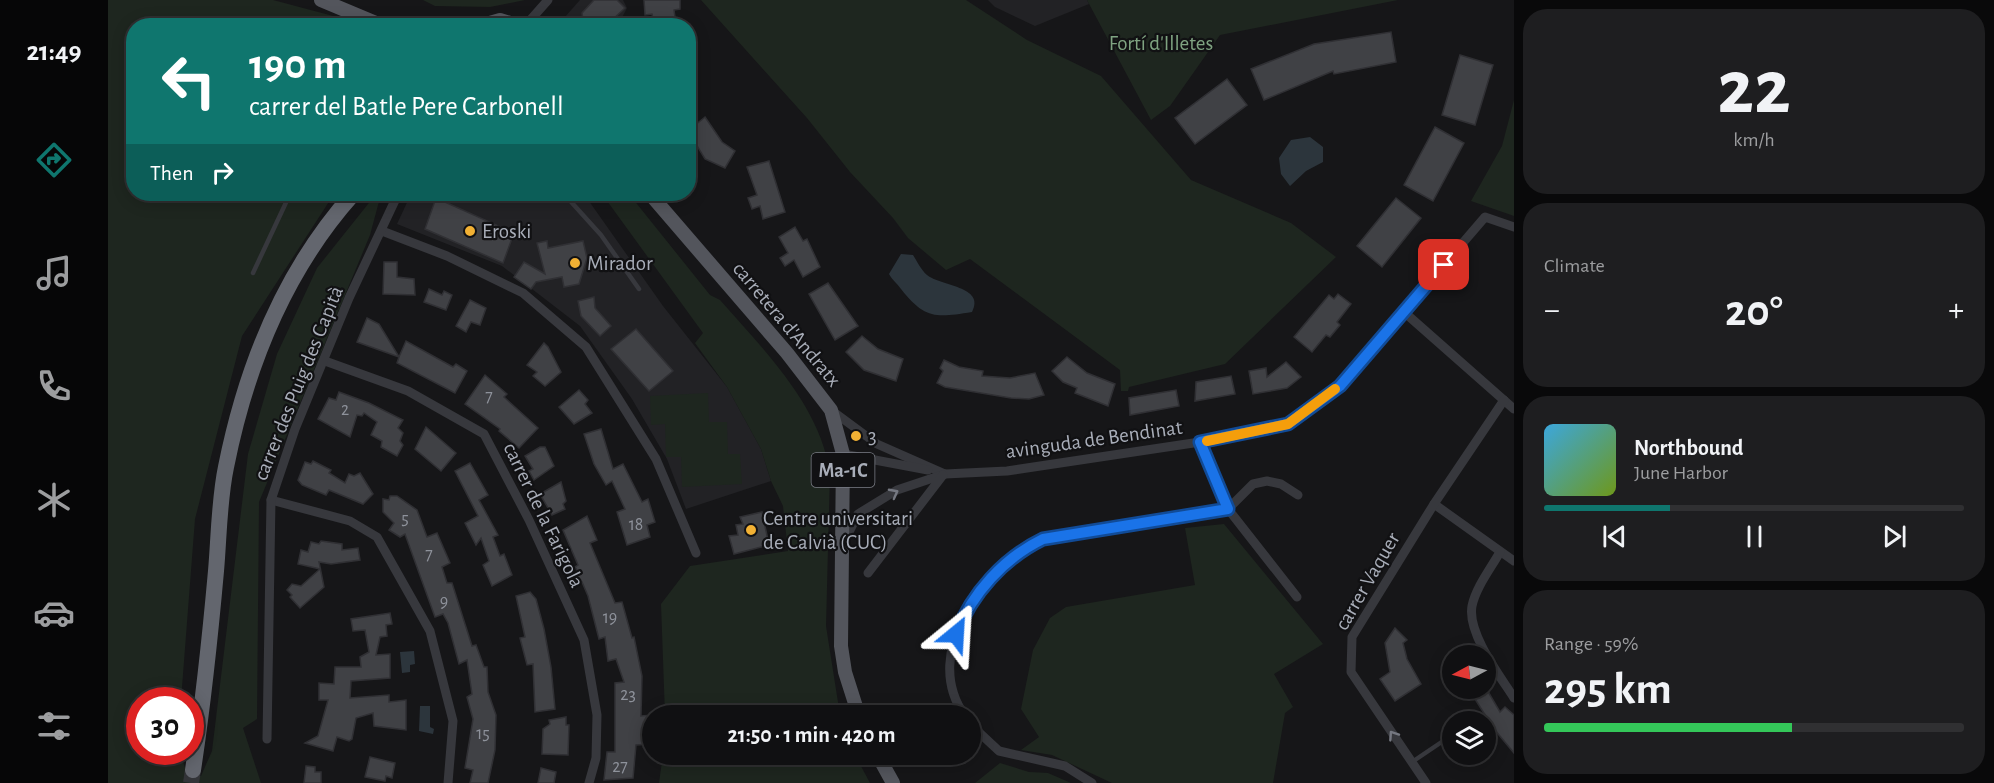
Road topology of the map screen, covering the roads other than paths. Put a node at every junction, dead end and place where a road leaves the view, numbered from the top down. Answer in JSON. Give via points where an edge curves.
{"nodes":[{"id":1,"x":321,"y":0,"type":"edge"},
{"id":2,"x":548,"y":0,"type":"edge"},
{"id":3,"x":360,"y":18,"type":"edge"},
{"id":4,"x":532,"y":18,"type":"edge"},
{"id":5,"x":287,"y":201,"type":"edge"},
{"id":6,"x":347,"y":201,"type":"edge"},
{"id":7,"x":395,"y":201,"type":"edge"},
{"id":8,"x":570,"y":201,"type":"edge"},
{"id":9,"x":656,"y":201,"type":"edge"},
{"id":10,"x":1514,"y":227,"type":"edge"},
{"id":11,"x":382,"y":231,"type":"junction"},
{"id":12,"x":253,"y":273,"type":"dead end"},
{"id":13,"x":639,"y":289,"type":"dead end"},
{"id":14,"x":1404,"y":312,"type":"junction"},
{"id":15,"x":325,"y":361,"type":"junction"},
{"id":16,"x":1504,"y":400,"type":"junction"},
{"id":17,"x":831,"y":410,"type":"junction"},
{"id":18,"x":1514,"y":410,"type":"edge"},
{"id":19,"x":1200,"y":442,"type":"junction"},
{"id":20,"x":843,"y":454,"type":"junction"},
{"id":21,"x":945,"y":474,"type":"junction"},
{"id":22,"x":1298,"y":495,"type":"dead end"},
{"id":23,"x":271,"y":500,"type":"junction"},
{"id":24,"x":1434,"y":504,"type":"junction"},
{"id":25,"x":1228,"y":509,"type":"junction"},
{"id":26,"x":842,"y":549,"type":"junction"},
{"id":27,"x":1500,"y":552,"type":"junction"},
{"id":28,"x":696,"y":553,"type":"dead end"},
{"id":29,"x":1514,"y":561,"type":"edge"},
{"id":30,"x":868,"y":573,"type":"dead end"},
{"id":31,"x":1297,"y":597,"type":"dead end"},
{"id":32,"x":1514,"y":698,"type":"edge"},
{"id":33,"x":856,"y":705,"type":"edge"},
{"id":34,"x":959,"y":705,"type":"edge"},
{"id":35,"x":981,"y":734,"type":"edge"},
{"id":36,"x":267,"y":739,"type":"dead end"},
{"id":37,"x":1442,"y":742,"type":"edge"},
{"id":38,"x":1412,"y":762,"type":"junction"},
{"id":39,"x":883,"y":765,"type":"edge"},
{"id":40,"x":193,"y":770,"type":"tunnel mouth"},
{"id":41,"x":448,"y":783,"type":"edge"},
{"id":42,"x":589,"y":783,"type":"edge"},
{"id":43,"x":894,"y":783,"type":"edge"},
{"id":44,"x":1092,"y":783,"type":"edge"},
{"id":45,"x":1426,"y":783,"type":"edge"}],
"edges":[{"from":1,"to":3,"type":"main road"},
{"from":2,"to":4,"type":"street"},
{"from":5,"to":12,"type":"lane"},
{"from":6,"to":40,"type":"highway","via":[[302,261],[267,328],[242,398],[225,469],[204,695]]},
{"from":7,"to":11,"type":"street","name":"carrer des Puig des Capità"},
{"from":8,"to":13,"type":"lane","via":[[601,235]]},
{"from":9,"to":17,"type":"main road","name":"carretera d'Andratx","number":"Ma-1C","via":[[788,353]]},
{"from":10,"to":14,"type":"street","name":"avinguda de Bendinat","via":[[1485,217]]},
{"from":11,"to":15,"type":"street","name":"carrer des Puig des Capità","via":[[349,298]]},
{"from":11,"to":28,"type":"street","via":[[447,256],[523,293],[586,347],[656,459]]},
{"from":14,"to":16,"type":"street"},
{"from":14,"to":19,"type":"street","name":"avinguda de Bendinat","via":[[1340,386],[1288,424]]},
{"from":15,"to":23,"type":"street","name":"carrer des Puig des Capità","via":[[295,429]]},
{"from":15,"to":42,"type":"street","name":"carrer de la Farigola","via":[[408,391],[484,434],[584,640],[597,715],[596,758]]},
{"from":16,"to":18,"type":"street"},
{"from":16,"to":24,"type":"street","name":"carrer Vaquer"},
{"from":17,"to":20,"type":"main road","name":"carretera d'Andratx","number":"Ma-1C"},
{"from":17,"to":21,"type":"street","name":"avinguda de Bendinat","via":[[877,444]]},
{"from":19,"to":21,"type":"street","name":"avinguda de Bendinat","via":[[1007,471]]},
{"from":19,"to":25,"type":"street"},
{"from":20,"to":21,"type":"street","name":"avinguda de Bendinat"},
{"from":20,"to":26,"type":"main road","name":"carretera d'Andratx","number":"Ma-1C"},
{"from":26,"to":21,"type":"street","name":"avinguda de Bendinat","one_way":true,"via":[[858,514],[897,490]]},
{"from":21,"to":30,"type":"street"},
{"from":22,"to":25,"type":"street","via":[[1281,484],[1253,484]]},
{"from":23,"to":36,"type":"street","name":"carrer des Puig des Capità"},
{"from":23,"to":41,"type":"street","via":[[350,521],[377,537],[430,631],[453,721]]},
{"from":24,"to":27,"type":"street"},
{"from":38,"to":24,"type":"street","name":"carrer Vaquer","one_way":true,"via":[[1351,672],[1350,655],[1352,637]]},
{"from":25,"to":31,"type":"street"},
{"from":25,"to":34,"type":"street","via":[[1043,539],[1022,549],[974,600],[952,646],[949,668]]},
{"from":26,"to":33,"type":"main road","name":"carretera d'Andratx","number":"Ma-1C","via":[[841,646]]},
{"from":27,"to":29,"type":"street"},
{"from":27,"to":32,"type":"street","via":[[1472,608],[1485,654]]},
{"from":35,"to":44,"type":"street","via":[[999,750],[1065,766]]},
{"from":37,"to":38,"type":"lane"},
{"from":38,"to":45,"type":"street","name":"carrer Vaquer"},
{"from":39,"to":43,"type":"main road"}]}
